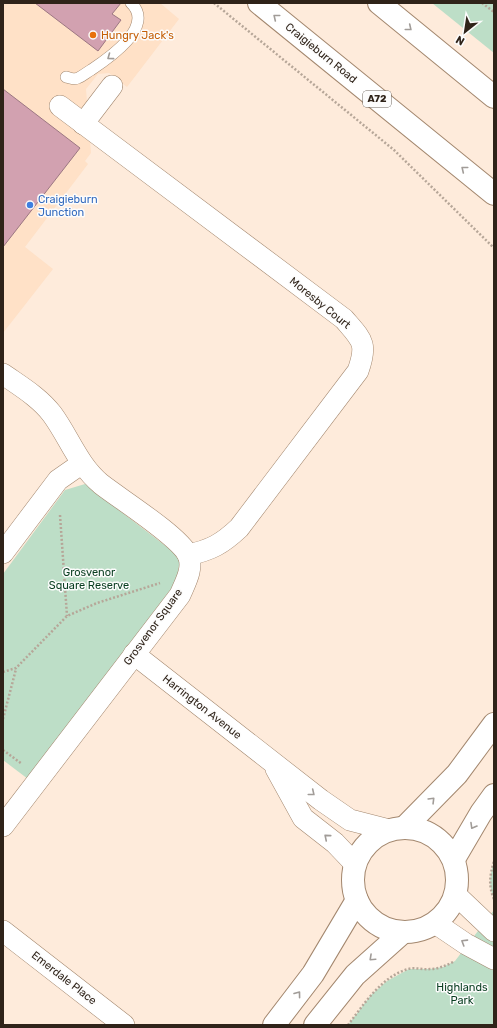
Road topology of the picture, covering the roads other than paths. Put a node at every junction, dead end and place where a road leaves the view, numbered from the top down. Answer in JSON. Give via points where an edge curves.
{"nodes":[{"id":1,"x":131,"y":3,"type":"edge"},
{"id":2,"x":260,"y":3,"type":"edge"},
{"id":3,"x":379,"y":3,"type":"edge"},
{"id":4,"x":66,"y":77,"type":"dead end"},
{"id":5,"x":112,"y":86,"type":"dead end"},
{"id":6,"x":494,"y":97,"type":"edge"},
{"id":7,"x":60,"y":106,"type":"dead end"},
{"id":8,"x":83,"y":124,"type":"junction"},
{"id":9,"x":494,"y":194,"type":"edge"},
{"id":10,"x":3,"y":374,"type":"edge"},
{"id":11,"x":81,"y":464,"type":"junction"},
{"id":12,"x":3,"y":553,"type":"edge"},
{"id":13,"x":189,"y":564,"type":"junction"},
{"id":14,"x":134,"y":654,"type":"junction"},
{"id":15,"x":494,"y":724,"type":"edge"},
{"id":16,"x":271,"y":760,"type":"junction"},
{"id":17,"x":494,"y":795,"type":"edge"},
{"id":18,"x":3,"y":826,"type":"edge"},
{"id":19,"x":397,"y":828,"type":"junction"},
{"id":20,"x":454,"y":859,"type":"junction"},
{"id":21,"x":355,"y":864,"type":"junction"},
{"id":22,"x":456,"y":895,"type":"junction"},
{"id":23,"x":357,"y":900,"type":"junction"},
{"id":24,"x":435,"y":923,"type":"junction"},
{"id":25,"x":3,"y":931,"type":"edge"},
{"id":26,"x":494,"y":931,"type":"edge"},
{"id":27,"x":402,"y":932,"type":"junction"},
{"id":28,"x":494,"y":959,"type":"edge"},
{"id":29,"x":124,"y":1025,"type":"edge"},
{"id":30,"x":274,"y":1025,"type":"edge"},
{"id":31,"x":314,"y":1025,"type":"edge"}],
"edges":[{"from":1,"to":4,"type":"lane","one_way":true,"via":[[139,18],[120,50],[82,76],[73,79]]},
{"from":9,"to":2,"type":"street","name":"Craigieburn Road","number":"A72","one_way":true},
{"from":3,"to":6,"type":"street","one_way":true},
{"from":5,"to":8,"type":"street"},
{"from":7,"to":8,"type":"street","name":"Moresby Court"},
{"from":8,"to":13,"type":"street","name":"Moresby Court","via":[[344,319],[361,338],[364,354],[358,371],[238,528],[224,542]]},
{"from":10,"to":11,"type":"street","via":[[42,402],[53,415]]},
{"from":11,"to":12,"type":"street","via":[[58,480]]},
{"from":11,"to":13,"type":"street","via":[[100,483],[177,541]]},
{"from":13,"to":14,"type":"street","name":"Grosvenor Square","via":[[180,595]]},
{"from":14,"to":16,"type":"street","name":"Harrington Avenue"},
{"from":14,"to":18,"type":"street","name":"Grosvenor Square"},
{"from":19,"to":15,"type":"street","one_way":true,"via":[[457,774]]},
{"from":16,"to":19,"type":"street","name":"Harrington Avenue","one_way":true,"via":[[350,820]]},
{"from":21,"to":16,"type":"street","name":"Harrington Avenue","one_way":true,"via":[[335,843],[303,818]]},
{"from":17,"to":20,"type":"street","one_way":true,"via":[[480,813]]},
{"from":19,"to":20,"type":"street","via":[[420,829],[434,835],[446,846]]},
{"from":19,"to":21,"type":"street","via":[[370,841],[362,849]]},
{"from":20,"to":22,"type":"street","via":[[458,876]]},
{"from":21,"to":23,"type":"street","via":[[353,876]]},
{"from":22,"to":24,"type":"street","via":[[448,911]]},
{"from":22,"to":26,"type":"street"},
{"from":23,"to":27,"type":"street","via":[[375,923]]},
{"from":30,"to":23,"type":"street","one_way":true,"via":[[313,974]]},
{"from":24,"to":27,"type":"street","via":[[419,931]]},
{"from":28,"to":24,"type":"street","one_way":true},
{"from":25,"to":29,"type":"street","name":"Emerdale Place"},
{"from":27,"to":31,"type":"street","one_way":true,"via":[[355,974]]}]}
